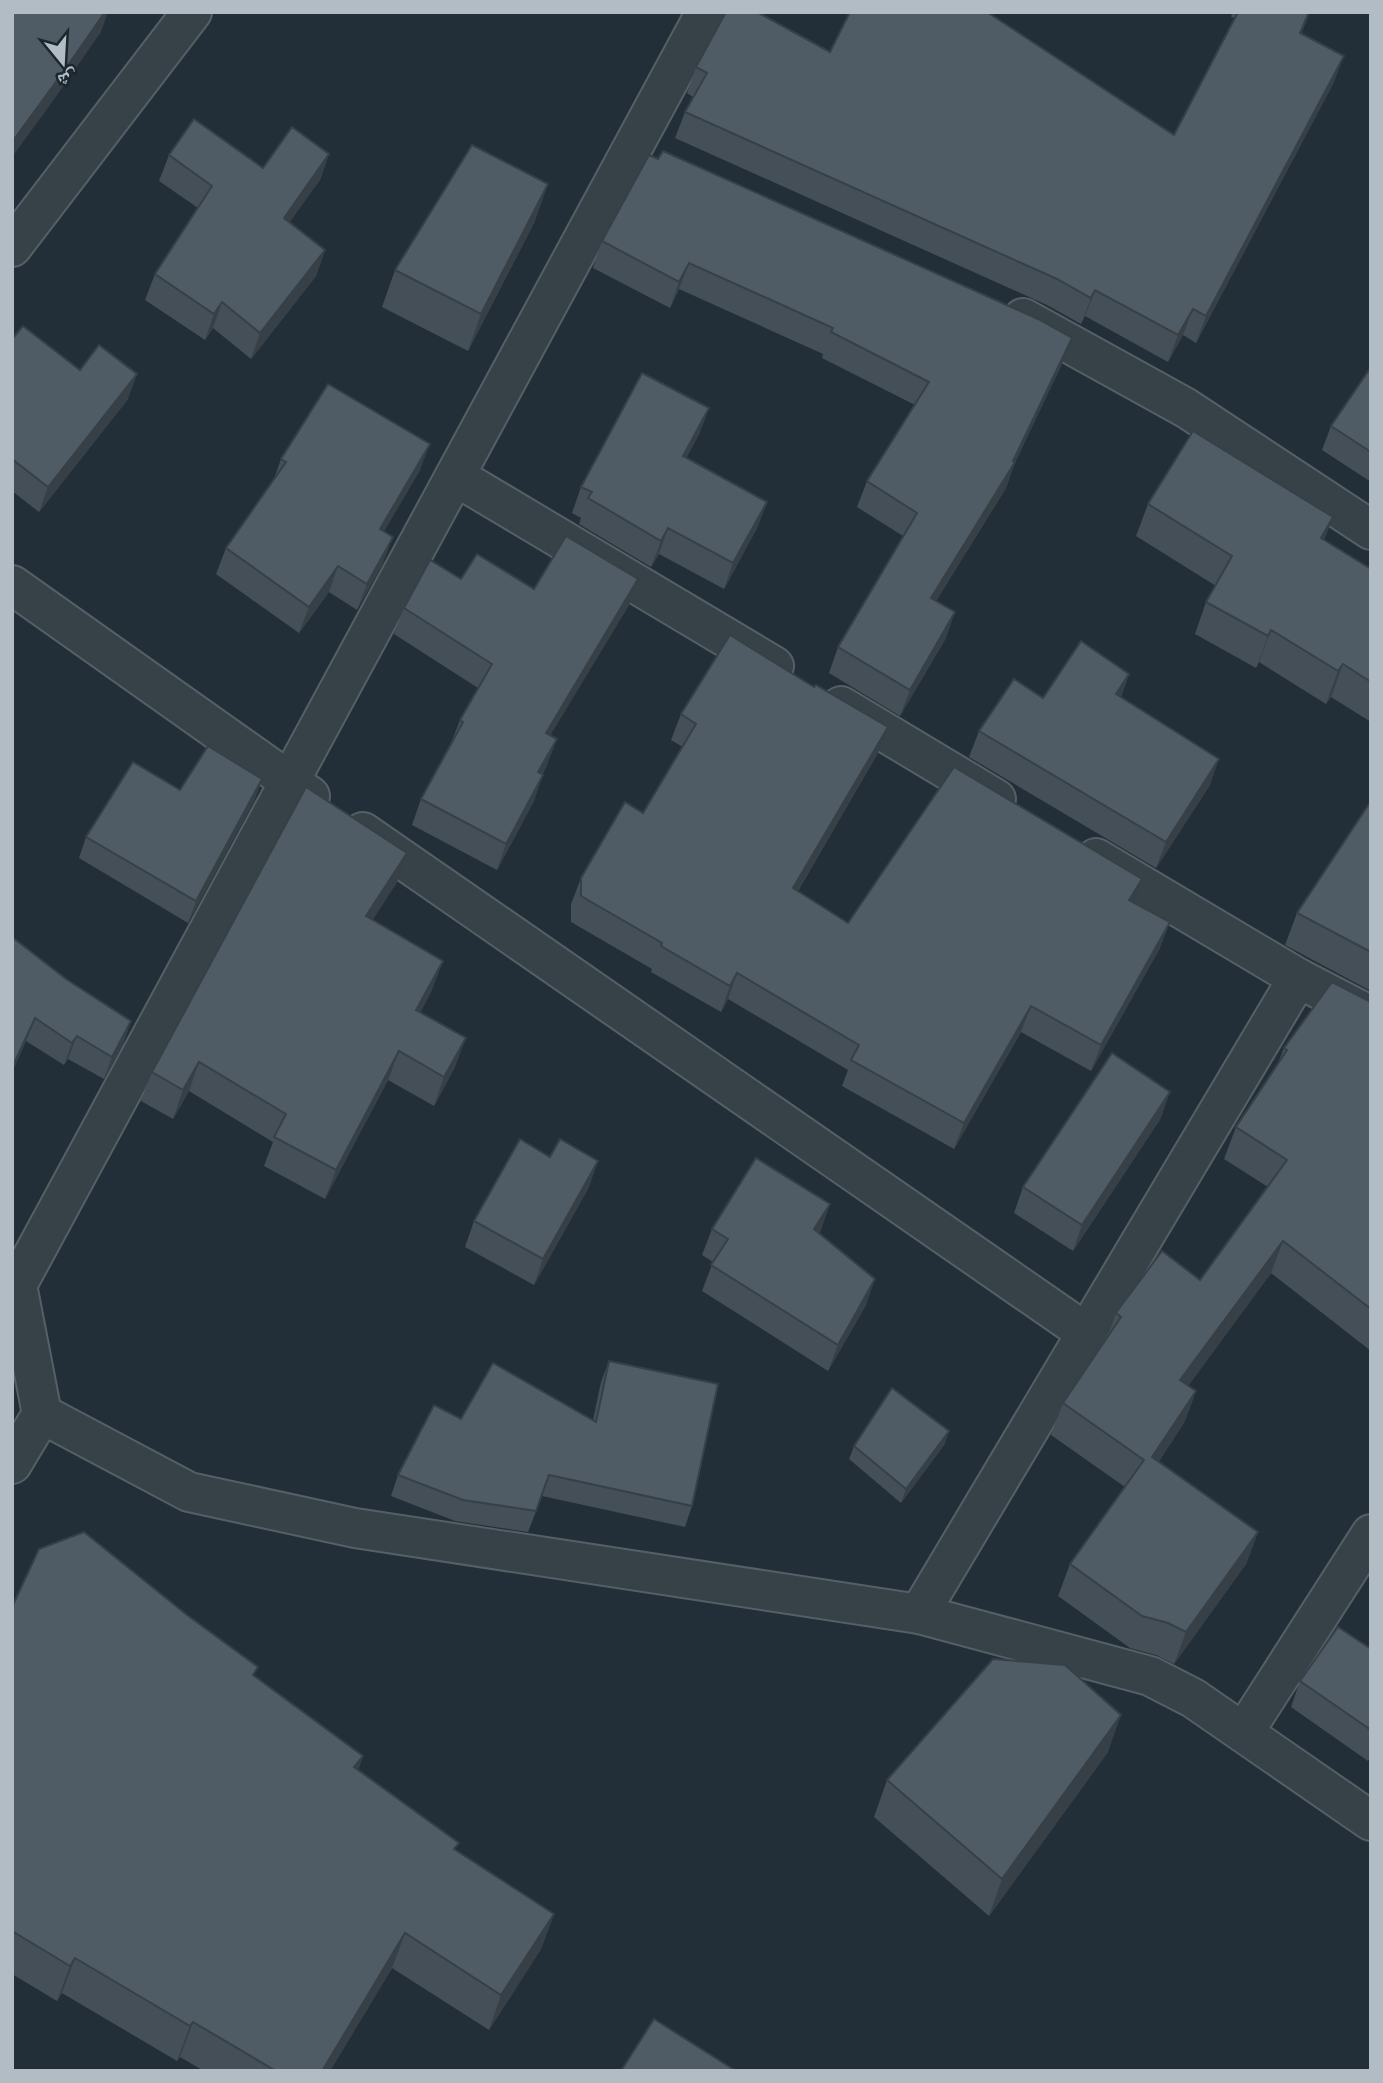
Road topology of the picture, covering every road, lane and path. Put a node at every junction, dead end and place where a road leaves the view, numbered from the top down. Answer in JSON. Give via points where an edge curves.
{"nodes":[{"id":1,"x":192,"y":12,"type":"edge"},
{"id":2,"x":706,"y":12,"type":"edge"},
{"id":3,"x":634,"y":144,"type":"junction"},
{"id":4,"x":672,"y":161,"type":"edge"},
{"id":5,"x":12,"y":247,"type":"edge"},
{"id":6,"x":987,"y":302,"type":"edge"},
{"id":7,"x":455,"y":476,"type":"junction"},
{"id":8,"x":1371,"y":530,"type":"edge"},
{"id":9,"x":12,"y":585,"type":"edge"},
{"id":10,"x":289,"y":781,"type":"junction"},
{"id":11,"x":1025,"y":816,"type":"edge"},
{"id":12,"x":1072,"y":844,"type":"edge"},
{"id":13,"x":1298,"y":978,"type":"junction"},
{"id":14,"x":1371,"y":1016,"type":"edge"},
{"id":15,"x":15,"y":1282,"type":"edge"},
{"id":16,"x":1085,"y":1332,"type":"junction"},
{"id":17,"x":42,"y":1414,"type":"junction"},
{"id":18,"x":12,"y":1465,"type":"edge"},
{"id":19,"x":1371,"y":1534,"type":"edge"},
{"id":20,"x":919,"y":1614,"type":"junction"},
{"id":21,"x":1244,"y":1732,"type":"junction"},
{"id":22,"x":1371,"y":1821,"type":"edge"}],
"edges":[{"from":1,"to":5,"type":"street"},
{"from":2,"to":3,"type":"street"},
{"from":3,"to":4,"type":"street"},
{"from":3,"to":7,"type":"street"},
{"from":6,"to":8,"type":"street","via":[[1038,325],[1186,408]]},
{"from":7,"to":10,"type":"street"},
{"from":7,"to":11,"type":"street"},
{"from":9,"to":10,"type":"street"},
{"from":10,"to":15,"type":"street"},
{"from":10,"to":16,"type":"street"},
{"from":12,"to":13,"type":"street"},
{"from":13,"to":14,"type":"street"},
{"from":13,"to":16,"type":"street"},
{"from":15,"to":17,"type":"street"},
{"from":16,"to":20,"type":"street"},
{"from":17,"to":18,"type":"street"},
{"from":17,"to":20,"type":"street","via":[[189,1492],[355,1528]]},
{"from":19,"to":21,"type":"street"},
{"from":20,"to":21,"type":"street","via":[[1150,1676]]},
{"from":21,"to":22,"type":"street"}]}
